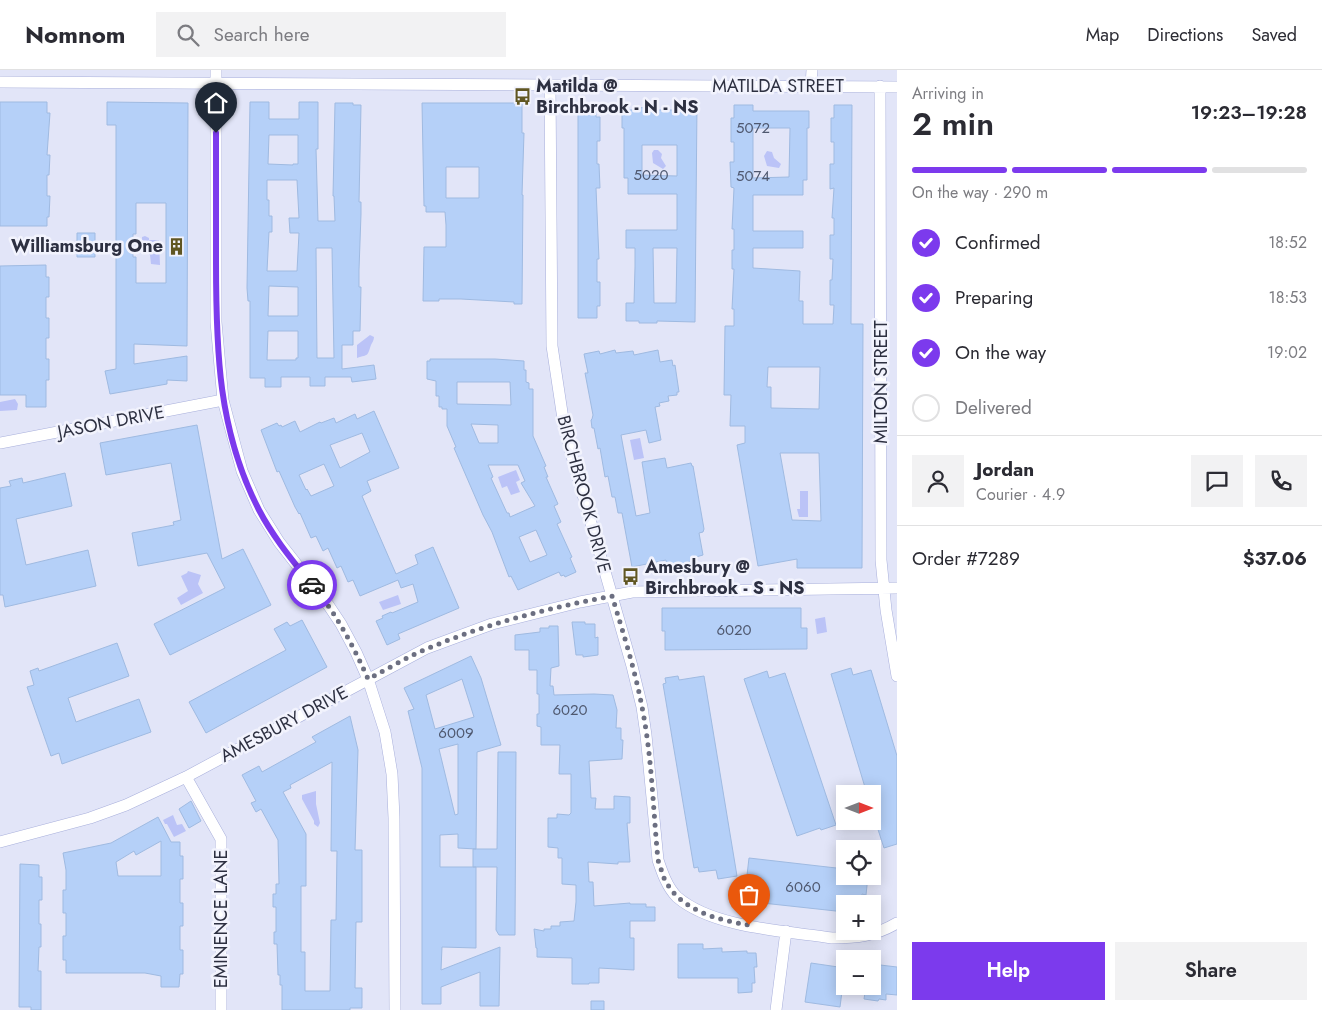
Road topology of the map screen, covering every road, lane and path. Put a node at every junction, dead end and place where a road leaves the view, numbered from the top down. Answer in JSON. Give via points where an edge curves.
{"nodes":[{"id":1,"x":216,"y":70,"type":"edge"},
{"id":2,"x":812,"y":70,"type":"edge"},
{"id":3,"x":0,"y":82,"type":"edge"},
{"id":4,"x":216,"y":83,"type":"junction"},
{"id":5,"x":550,"y":85,"type":"junction"},
{"id":6,"x":812,"y":86,"type":"junction"},
{"id":7,"x":880,"y":86,"type":"junction"},
{"id":8,"x":897,"y":87,"type":"edge"},
{"id":9,"x":222,"y":400,"type":"junction"},
{"id":10,"x":0,"y":443,"type":"edge"},
{"id":11,"x":883,"y":588,"type":"junction"},
{"id":12,"x":897,"y":588,"type":"edge"},
{"id":13,"x":612,"y":596,"type":"junction"},
{"id":14,"x":897,"y":676,"type":"edge"},
{"id":15,"x":368,"y":679,"type":"junction"},
{"id":16,"x":186,"y":776,"type":"junction"},
{"id":17,"x":0,"y":842,"type":"edge"},
{"id":18,"x":897,"y":923,"type":"edge"},
{"id":19,"x":786,"y":931,"type":"junction"},
{"id":20,"x":221,"y":1010,"type":"edge"},
{"id":21,"x":395,"y":1010,"type":"edge"},
{"id":22,"x":776,"y":1010,"type":"edge"}],
"edges":[{"from":1,"to":4,"type":"street"},
{"from":2,"to":6,"type":"street"},
{"from":3,"to":4,"type":"street","name":"MATILDA STREET"},
{"from":4,"to":5,"type":"street","name":"MATILDA STREET"},
{"from":4,"to":9,"type":"street","via":[[216,322]]},
{"from":5,"to":6,"type":"street","name":"MATILDA STREET"},
{"from":5,"to":13,"type":"street","name":"BIRCHBROOK DRIVE","via":[[552,351],[563,419]]},
{"from":6,"to":7,"type":"street","name":"MATILDA STREET"},
{"from":7,"to":8,"type":"street","name":"MATILDA STREET"},
{"from":7,"to":11,"type":"street","name":"MILTON STREET","via":[[880,560]]},
{"from":9,"to":10,"type":"street","name":"JASON DRIVE"},
{"from":9,"to":15,"type":"street","via":[[242,471],[259,510],[341,624]]},
{"from":11,"to":12,"type":"street","name":"AMESBURY DRIVE"},
{"from":11,"to":13,"type":"street","name":"AMESBURY DRIVE","via":[[677,590]]},
{"from":11,"to":14,"type":"street","name":"MILTON STREET"},
{"from":13,"to":15,"type":"street","name":"AMESBURY DRIVE","via":[[492,624],[427,648]]},
{"from":13,"to":19,"type":"street","name":"BIRCHBROOK DRIVE","via":[[642,707],[658,860],[665,879],[676,896],[713,918]]},
{"from":15,"to":16,"type":"street","name":"AMESBURY DRIVE"},
{"from":15,"to":21,"type":"street","via":[[385,732],[392,774]]},
{"from":16,"to":17,"type":"street","name":"AMESBURY DRIVE","via":[[126,805],[90,818]]},
{"from":16,"to":20,"type":"street","name":"EMINENCE LANE","via":[[221,839]]},
{"from":18,"to":19,"type":"street","via":[[884,931],[863,936],[832,938]]},
{"from":19,"to":22,"type":"street"}]}
